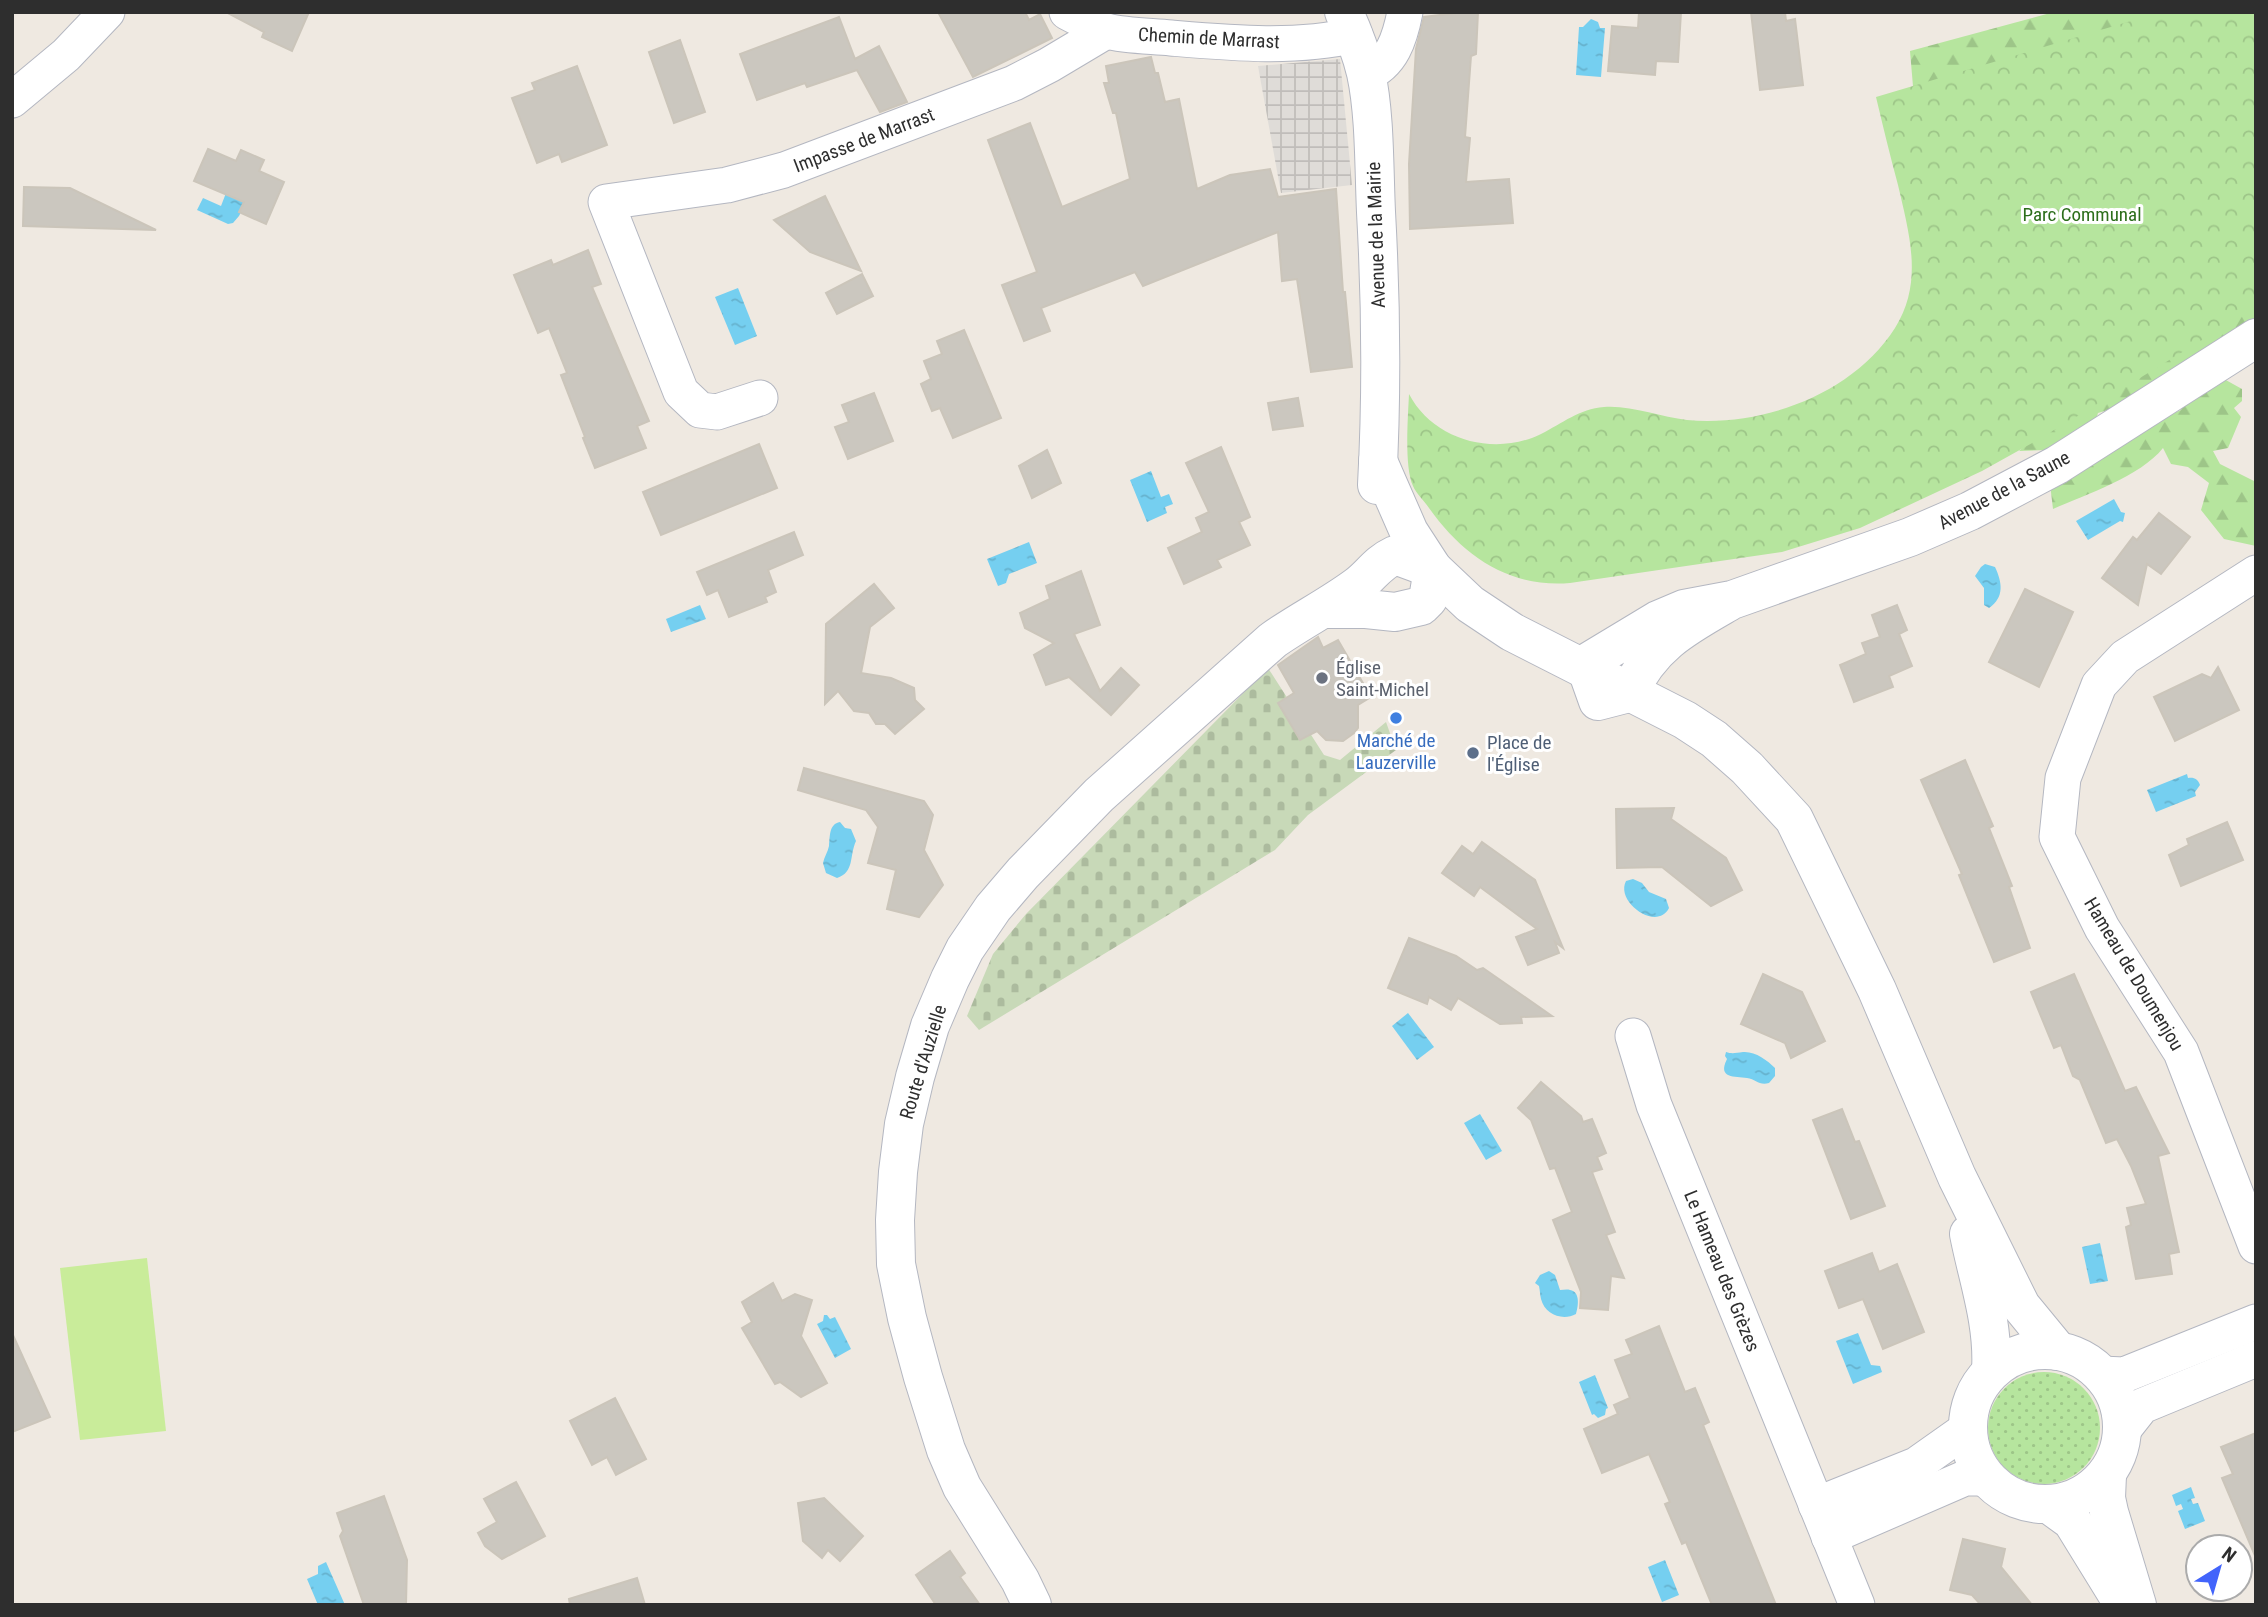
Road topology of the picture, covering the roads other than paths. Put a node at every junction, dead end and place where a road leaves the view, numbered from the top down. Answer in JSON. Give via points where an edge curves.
{"nodes":[{"id":1,"x":107,"y":12,"type":"edge"},
{"id":2,"x":1067,"y":12,"type":"edge"},
{"id":3,"x":1405,"y":12,"type":"edge"},
{"id":4,"x":1350,"y":24,"type":"edge"},
{"id":5,"x":1106,"y":31,"type":"junction"},
{"id":6,"x":1366,"y":74,"type":"junction"},
{"id":7,"x":12,"y":100,"type":"edge"},
{"id":8,"x":2256,"y":338,"type":"edge"},
{"id":9,"x":761,"y":398,"type":"dead end"},
{"id":10,"x":1378,"y":461,"type":"junction"},
{"id":11,"x":1395,"y":555,"type":"junction"},
{"id":12,"x":2256,"y":573,"type":"edge"},
{"id":13,"x":1431,"y":584,"type":"junction"},
{"id":14,"x":1324,"y":609,"type":"junction"},
{"id":15,"x":1605,"y":688,"type":"junction"},
{"id":16,"x":1633,"y":1036,"type":"dead end"},
{"id":17,"x":1956,"y":1177,"type":"junction"},
{"id":18,"x":2256,"y":1246,"type":"edge"},
{"id":19,"x":2256,"y":1322,"type":"edge"},
{"id":20,"x":2058,"y":1351,"type":"junction"},
{"id":21,"x":2256,"y":1359,"type":"edge"},
{"id":22,"x":1991,"y":1371,"type":"junction"},
{"id":23,"x":2101,"y":1374,"type":"junction"},
{"id":24,"x":1967,"y":1429,"type":"junction"},
{"id":25,"x":2123,"y":1430,"type":"junction"},
{"id":26,"x":2107,"y":1475,"type":"junction"},
{"id":27,"x":1986,"y":1478,"type":"junction"},
{"id":28,"x":1816,"y":1504,"type":"junction"},
{"id":29,"x":2050,"y":1505,"type":"junction"},
{"id":30,"x":1829,"y":1537,"type":"junction"},
{"id":31,"x":1853,"y":1597,"type":"edge"},
{"id":32,"x":1032,"y":1605,"type":"edge"},
{"id":33,"x":2124,"y":1605,"type":"edge"},
{"id":34,"x":2137,"y":1605,"type":"edge"}],
"edges":[{"from":1,"to":7,"type":"street","via":[[66,55]]},
{"from":2,"to":5,"type":"street","name":"Chemin de Marrast"},
{"from":3,"to":6,"type":"street","via":[[1393,50],[1380,69]]},
{"from":4,"to":5,"type":"street","name":"Chemin de Marrast","via":[[1340,39],[1295,42],[1226,42]]},
{"from":4,"to":6,"type":"street","name":"Avenue de la Mairie"},
{"from":5,"to":9,"type":"street","name":"Impasse de Marrast","via":[[1014,83],[783,170],[727,185],[606,202],[681,392],[700,410],[717,412]]},
{"from":6,"to":10,"type":"street","name":"Avenue de la Mairie","via":[[1379,265]]},
{"from":8,"to":15,"type":"street","name":"Avenue de la Saune","via":[[2057,465],[1910,537],[1732,600],[1673,636]]},
{"from":10,"to":11,"type":"street","name":"Avenue de la Mairie","via":[[1376,500]]},
{"from":10,"to":13,"type":"street","name":"Avenue de la Mairie"},
{"from":11,"to":13,"type":"street","name":"Avenue de la Mairie"},
{"from":11,"to":14,"type":"street","name":"Route d'Auzielle"},
{"from":12,"to":18,"type":"street","name":"Hameau de Doumenjou","via":[[2125,657],[2099,685],[2063,778],[2057,837],[2102,928],[2181,1052]]},
{"from":13,"to":14,"type":"street","name":"Route d'Auzielle","via":[[1421,606],[1395,612]]},
{"from":13,"to":15,"type":"street","via":[[1454,623],[1485,644]]},
{"from":14,"to":32,"type":"street","name":"Route d'Auzielle","via":[[1301,620],[1256,656],[1099,794],[993,908],[965,949],[930,1026],[915,1077],[904,1124],[895,1220],[896,1264],[907,1318],[951,1462]]},
{"from":15,"to":17,"type":"street","via":[[1726,772],[1811,856],[1877,990]]},
{"from":16,"to":28,"type":"street","name":"Le Hameau des Grèzes","via":[[1654,1105]]},
{"from":17,"to":20,"type":"street","via":[[2021,1306]]},
{"from":17,"to":22,"type":"street","via":[[1989,1318]]},
{"from":19,"to":23,"type":"street","via":[[2124,1375]]},
{"from":20,"to":22,"type":"street","via":[[2022,1353]]},
{"from":20,"to":23,"type":"street","via":[[2089,1363]]},
{"from":21,"to":25,"type":"street","via":[[2142,1406]]},
{"from":22,"to":24,"type":"street","via":[[1969,1408]]},
{"from":23,"to":25,"type":"street","via":[[2118,1400]]},
{"from":24,"to":27,"type":"street","via":[[1976,1463]]},
{"from":24,"to":28,"type":"street","via":[[1916,1465]]},
{"from":25,"to":26,"type":"street"},
{"from":26,"to":29,"type":"street","via":[[2082,1496]]},
{"from":26,"to":34,"type":"street","via":[[2109,1512]]},
{"from":27,"to":29,"type":"street","via":[[2004,1494],[2026,1503]]},
{"from":27,"to":30,"type":"street","via":[[1965,1478]]},
{"from":28,"to":30,"type":"street","name":"Le Hameau des Grèzes"},
{"from":29,"to":33,"type":"street","via":[[2072,1521]]},
{"from":30,"to":31,"type":"street","name":"Le Hameau des Grèzes"}]}
